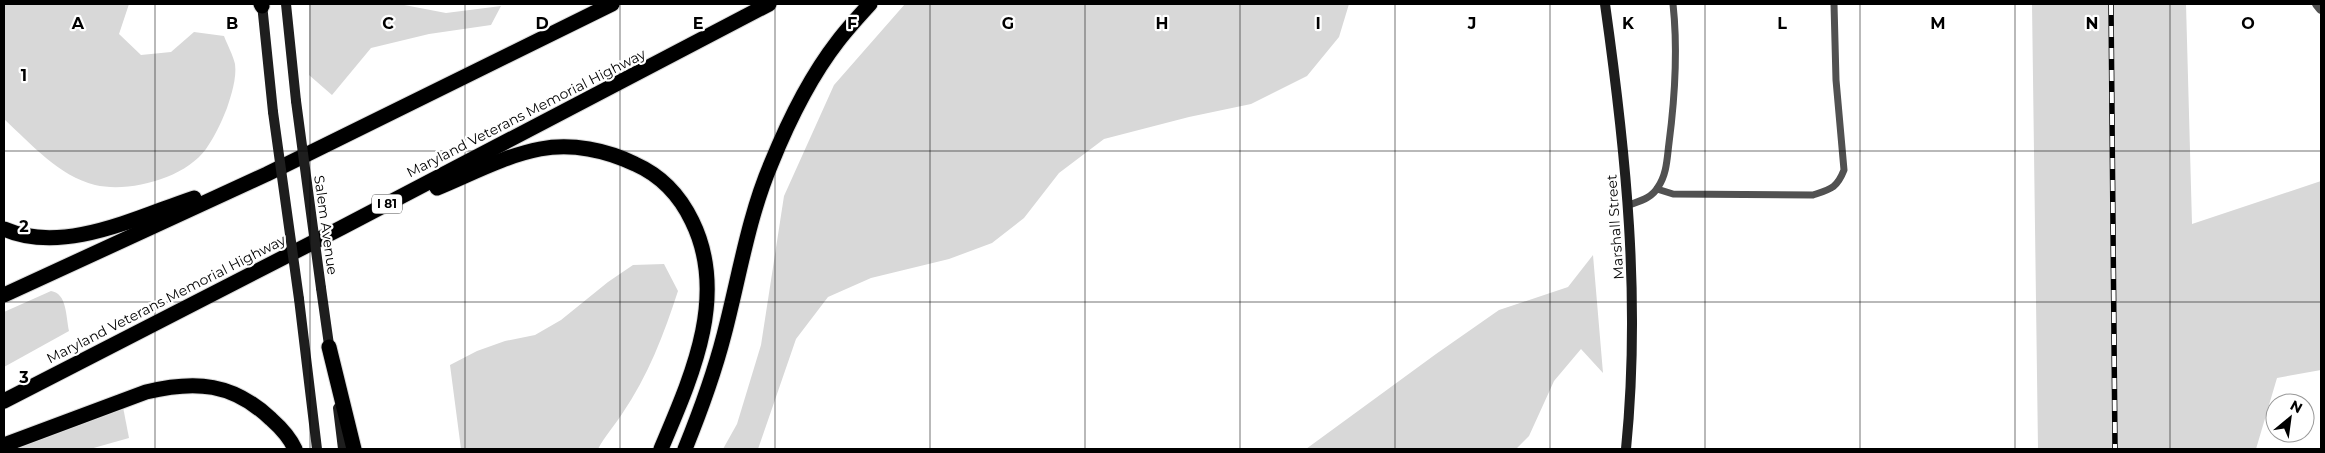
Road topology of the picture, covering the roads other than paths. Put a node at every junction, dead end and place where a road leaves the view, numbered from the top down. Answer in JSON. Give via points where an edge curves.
{"nodes":[{"id":1,"x":262,"y":4,"type":"edge"},
{"id":2,"x":286,"y":4,"type":"edge"},
{"id":3,"x":612,"y":4,"type":"edge"},
{"id":4,"x":769,"y":4,"type":"edge"},
{"id":5,"x":870,"y":4,"type":"edge"},
{"id":6,"x":1605,"y":4,"type":"edge"},
{"id":7,"x":1673,"y":4,"type":"edge"},
{"id":8,"x":1834,"y":4,"type":"edge"},
{"id":9,"x":2317,"y":4,"type":"edge"},
{"id":10,"x":2321,"y":9,"type":"edge"},
{"id":11,"x":267,"y":174,"type":"junction"},
{"id":12,"x":1658,"y":189,"type":"junction"},
{"id":13,"x":1629,"y":205,"type":"junction"},
{"id":14,"x":341,"y":228,"type":"junction"},
{"id":15,"x":4,"y":229,"type":"edge"},
{"id":16,"x":4,"y":295,"type":"edge"},
{"id":17,"x":330,"y":347,"type":"junction"},
{"id":18,"x":4,"y":401,"type":"edge"},
{"id":19,"x":4,"y":445,"type":"edge"},
{"id":20,"x":295,"y":449,"type":"edge"},
{"id":21,"x":317,"y":449,"type":"edge"},
{"id":22,"x":343,"y":449,"type":"edge"},
{"id":23,"x":354,"y":449,"type":"edge"},
{"id":24,"x":661,"y":449,"type":"edge"},
{"id":25,"x":684,"y":449,"type":"edge"},
{"id":26,"x":1626,"y":449,"type":"edge"}],
"edges":[{"from":1,"to":21,"type":"main road","bridge":true},
{"from":2,"to":17,"type":"main road","name":"Salem Avenue","bridge":true},
{"from":3,"to":11,"type":"highway"},
{"from":4,"to":14,"type":"highway","name":"Maryland Veterans Memorial Highway","number":"I 81"},
{"from":5,"to":25,"type":"highway","via":[[837,42],[811,82],[770,165],[756,206],[719,353]]},
{"from":6,"to":13,"type":"main road","name":"Marshall Street"},
{"from":7,"to":12,"type":"lane","via":[[1676,31],[1674,107],[1665,174]]},
{"from":8,"to":12,"type":"lane","via":[[1836,80],[1844,170],[1840,182],[1813,195],[1673,194]]},
{"from":9,"to":10,"type":"street"},
{"from":11,"to":15,"type":"highway","via":[[66,238],[38,238]]},
{"from":11,"to":16,"type":"highway"},
{"from":12,"to":13,"type":"lane","via":[[1648,198]]},
{"from":13,"to":26,"type":"main road","name":"Marshall Street","via":[[1634,308]]},
{"from":14,"to":18,"type":"highway","name":"Maryland Veterans Memorial Highway","number":"I 81"},
{"from":14,"to":24,"type":"highway","via":[[514,156],[541,149],[566,146],[592,149],[645,168],[667,184],[685,206],[704,250],[708,274],[704,330]]},
{"from":17,"to":22,"type":"main road","name":"Salem Avenue"},
{"from":17,"to":23,"type":"highway"},
{"from":19,"to":20,"type":"highway","via":[[146,392],[194,385],[238,394],[257,406],[278,424]]}]}
